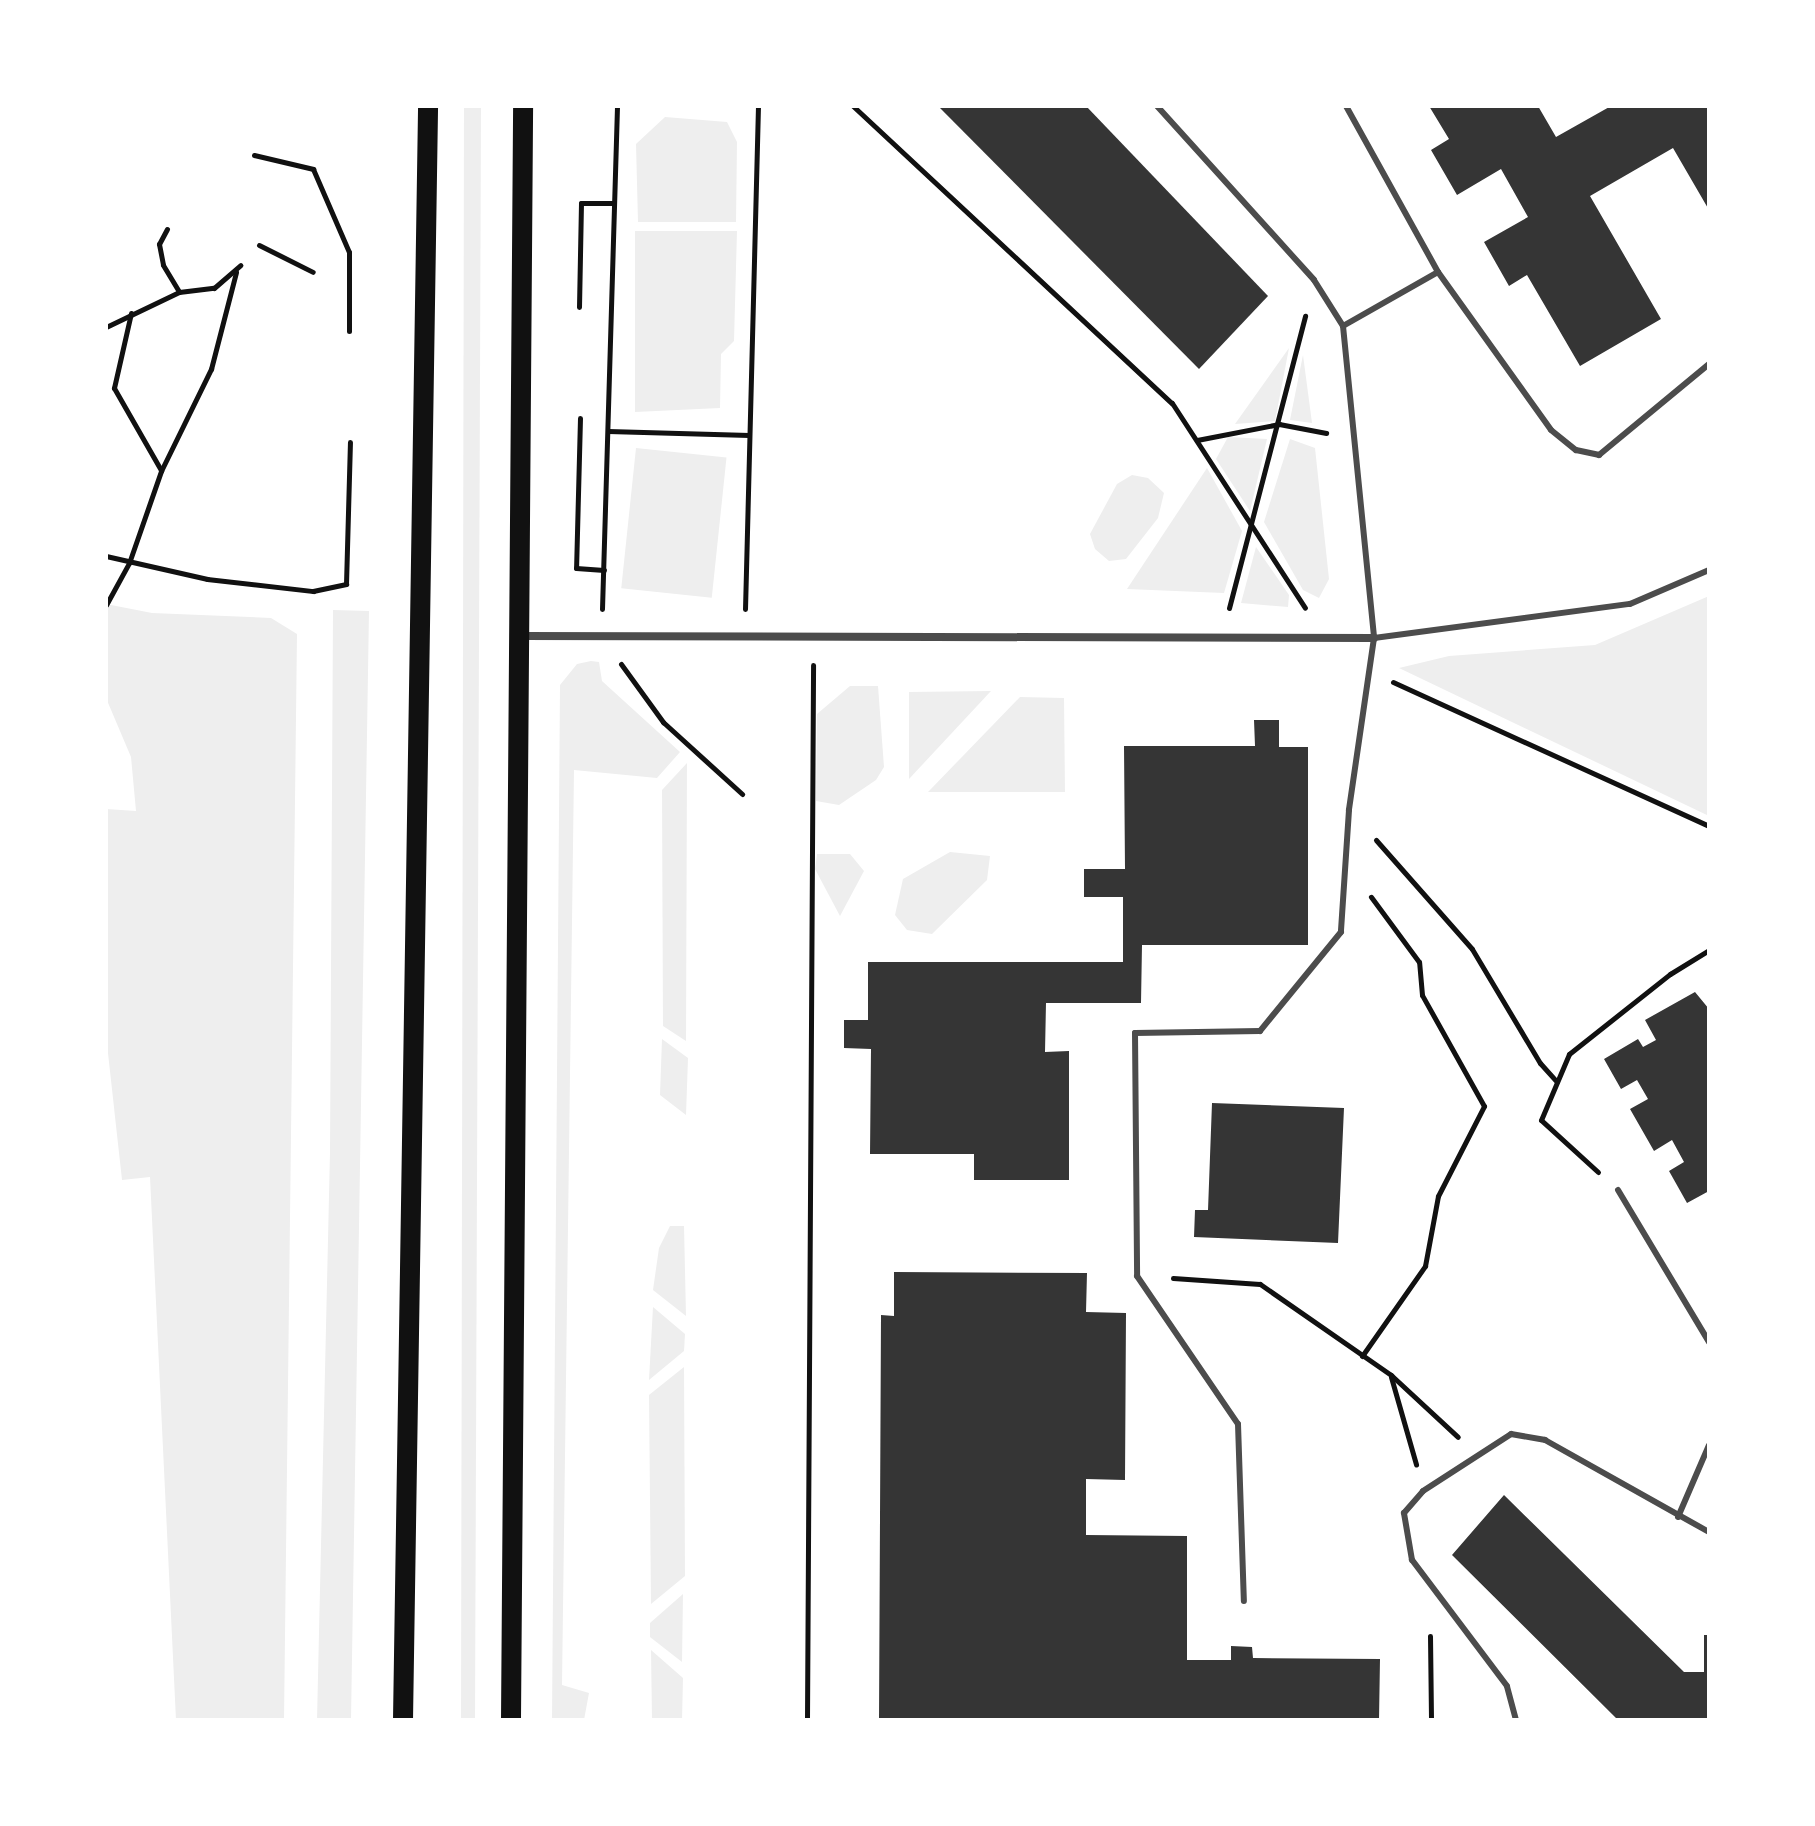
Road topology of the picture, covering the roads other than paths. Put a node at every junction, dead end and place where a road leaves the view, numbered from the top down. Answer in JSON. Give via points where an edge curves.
{"nodes":[{"id":1,"x":428,"y":106,"type":"edge"},
{"id":2,"x":523,"y":106,"type":"edge"},
{"id":3,"x":1157,"y":106,"type":"edge"},
{"id":4,"x":1346,"y":106,"type":"edge"},
{"id":5,"x":1438,"y":272,"type":"junction"},
{"id":6,"x":1343,"y":326,"type":"junction"},
{"id":7,"x":1709,"y":364,"type":"edge"},
{"id":8,"x":1709,"y":570,"type":"edge"},
{"id":9,"x":522,"y":636,"type":"junction"},
{"id":10,"x":1374,"y":638,"type":"junction"},
{"id":11,"x":1618,"y":1190,"type":"road end"},
{"id":12,"x":1709,"y":1342,"type":"edge"},
{"id":13,"x":1709,"y":1445,"type":"edge"},
{"id":14,"x":1678,"y":1517,"type":"junction"},
{"id":15,"x":1709,"y":1532,"type":"edge"},
{"id":16,"x":1244,"y":1601,"type":"dead end"},
{"id":17,"x":403,"y":1720,"type":"edge"},
{"id":18,"x":511,"y":1720,"type":"edge"},
{"id":19,"x":1516,"y":1720,"type":"edge"}],
"edges":[{"from":1,"to":17,"type":"main road"},
{"from":2,"to":9,"type":"main road"},
{"from":3,"to":6,"type":"lane","via":[[1314,280]]},
{"from":4,"to":5,"type":"lane"},
{"from":5,"to":6,"type":"lane"},
{"from":5,"to":7,"type":"lane","via":[[1551,430],[1576,450],[1599,455]]},
{"from":6,"to":10,"type":"lane"},
{"from":8,"to":10,"type":"lane","via":[[1630,604]]},
{"from":9,"to":10,"type":"street"},
{"from":9,"to":18,"type":"main road"},
{"from":10,"to":16,"type":"lane","via":[[1349,810],[1341,932],[1260,1031],[1135,1033],[1137,1276],[1238,1424]]},
{"from":11,"to":12,"type":"lane"},
{"from":13,"to":14,"type":"lane"},
{"from":14,"to":15,"type":"lane"},
{"from":14,"to":19,"type":"lane","via":[[1545,1440],[1511,1434],[1423,1491],[1404,1513],[1412,1560],[1507,1686]]}]}
